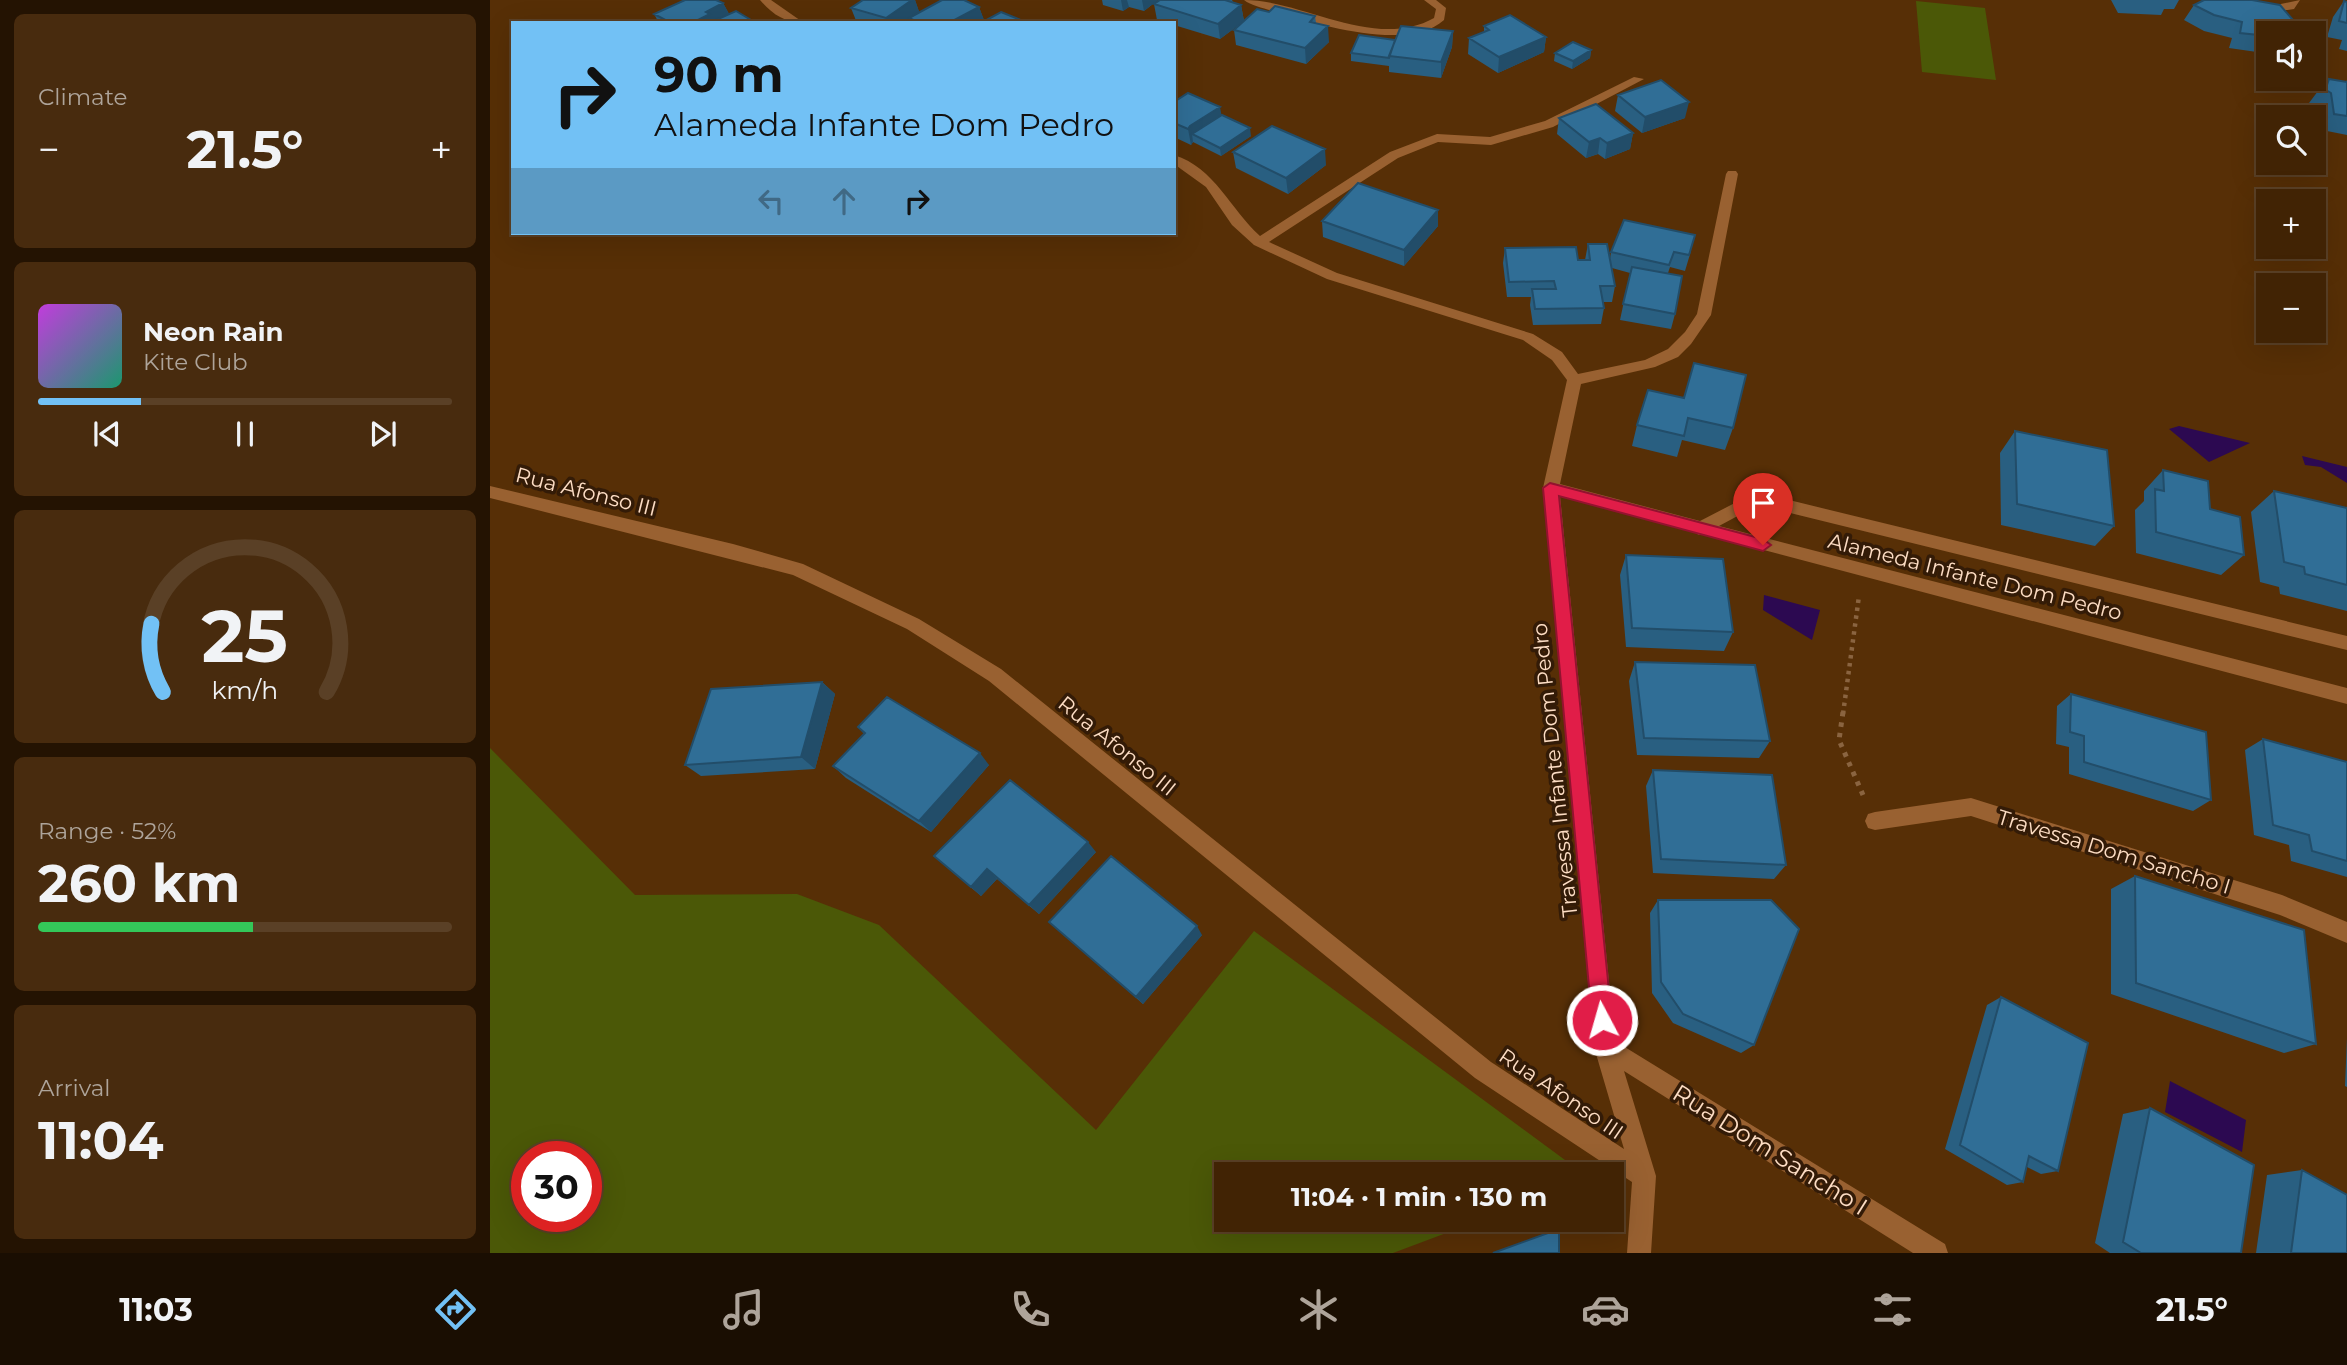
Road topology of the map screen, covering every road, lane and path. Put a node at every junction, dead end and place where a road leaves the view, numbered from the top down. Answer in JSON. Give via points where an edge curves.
{"nodes":[{"id":1,"x":765,"y":0,"type":"edge"},
{"id":2,"x":1249,"y":0,"type":"edge"},
{"id":3,"x":1429,"y":0,"type":"edge"},
{"id":4,"x":2226,"y":0,"type":"edge"},
{"id":5,"x":2295,"y":0,"type":"edge"},
{"id":6,"x":795,"y":21,"type":"edge"},
{"id":7,"x":1638,"y":79,"type":"dead end"},
{"id":8,"x":1176,"y":160,"type":"edge"},
{"id":9,"x":1732,"y":173,"type":"dead end"},
{"id":10,"x":1259,"y":242,"type":"junction"},
{"id":11,"x":1574,"y":380,"type":"junction"},
{"id":12,"x":1550,"y":488,"type":"junction"},
{"id":13,"x":490,"y":492,"type":"edge"},
{"id":14,"x":1699,"y":529,"type":"junction"},
{"id":15,"x":1862,"y":571,"type":"junction"},
{"id":16,"x":2347,"y":643,"type":"edge"},
{"id":17,"x":2347,"y":696,"type":"edge"},
{"id":18,"x":1875,"y":821,"type":"joint"},
{"id":19,"x":2347,"y":933,"type":"edge"},
{"id":20,"x":1605,"y":1047,"type":"junction"},
{"id":21,"x":1644,"y":1176,"type":"junction"},
{"id":22,"x":1639,"y":1253,"type":"edge"},
{"id":23,"x":1936,"y":1253,"type":"edge"}],
"edges":[{"from":1,"to":6,"type":"street"},
{"from":2,"to":3,"type":"street","via":[[1311,20],[1376,30],[1417,30],[1439,20],[1441,8]]},
{"from":4,"to":5,"type":"street","via":[[2266,10],[2290,7]]},
{"from":7,"to":10,"type":"street","via":[[1549,124],[1491,141],[1437,138],[1394,155]]},
{"from":8,"to":10,"type":"street","via":[[1211,184],[1237,222]]},
{"from":9,"to":11,"type":"street","via":[[1704,315],[1695,327],[1675,352],[1630,369]]},
{"from":10,"to":11,"type":"street","via":[[1332,276],[1528,337],[1557,356]]},
{"from":11,"to":12,"type":"street","name":"Travessa Infante Dom Pedro"},
{"from":12,"to":14,"type":"street","name":"Alameda Infante Dom Pedro"},
{"from":12,"to":20,"type":"street","name":"Travessa Infante Dom Pedro"},
{"from":13,"to":21,"type":"street","name":"Rua Afonso III","via":[[797,569],[912,624],[995,676],[1483,1070]]},
{"from":14,"to":15,"type":"street","name":"Alameda Infante Dom Pedro"},
{"from":14,"to":16,"type":"street","via":[[1756,498]]},
{"from":15,"to":17,"type":"street","name":"Alameda Infante Dom Pedro"},
{"from":15,"to":18,"type":"path","via":[[1839,740]]},
{"from":18,"to":19,"type":"street","name":"Travessa Dom Sancho I","via":[[1971,807],[2282,905]]},
{"from":20,"to":21,"type":"street","name":"Travessa Infante Dom Pedro"},
{"from":20,"to":23,"type":"street","name":"Rua Dom Sancho I"},
{"from":21,"to":22,"type":"street"}]}
